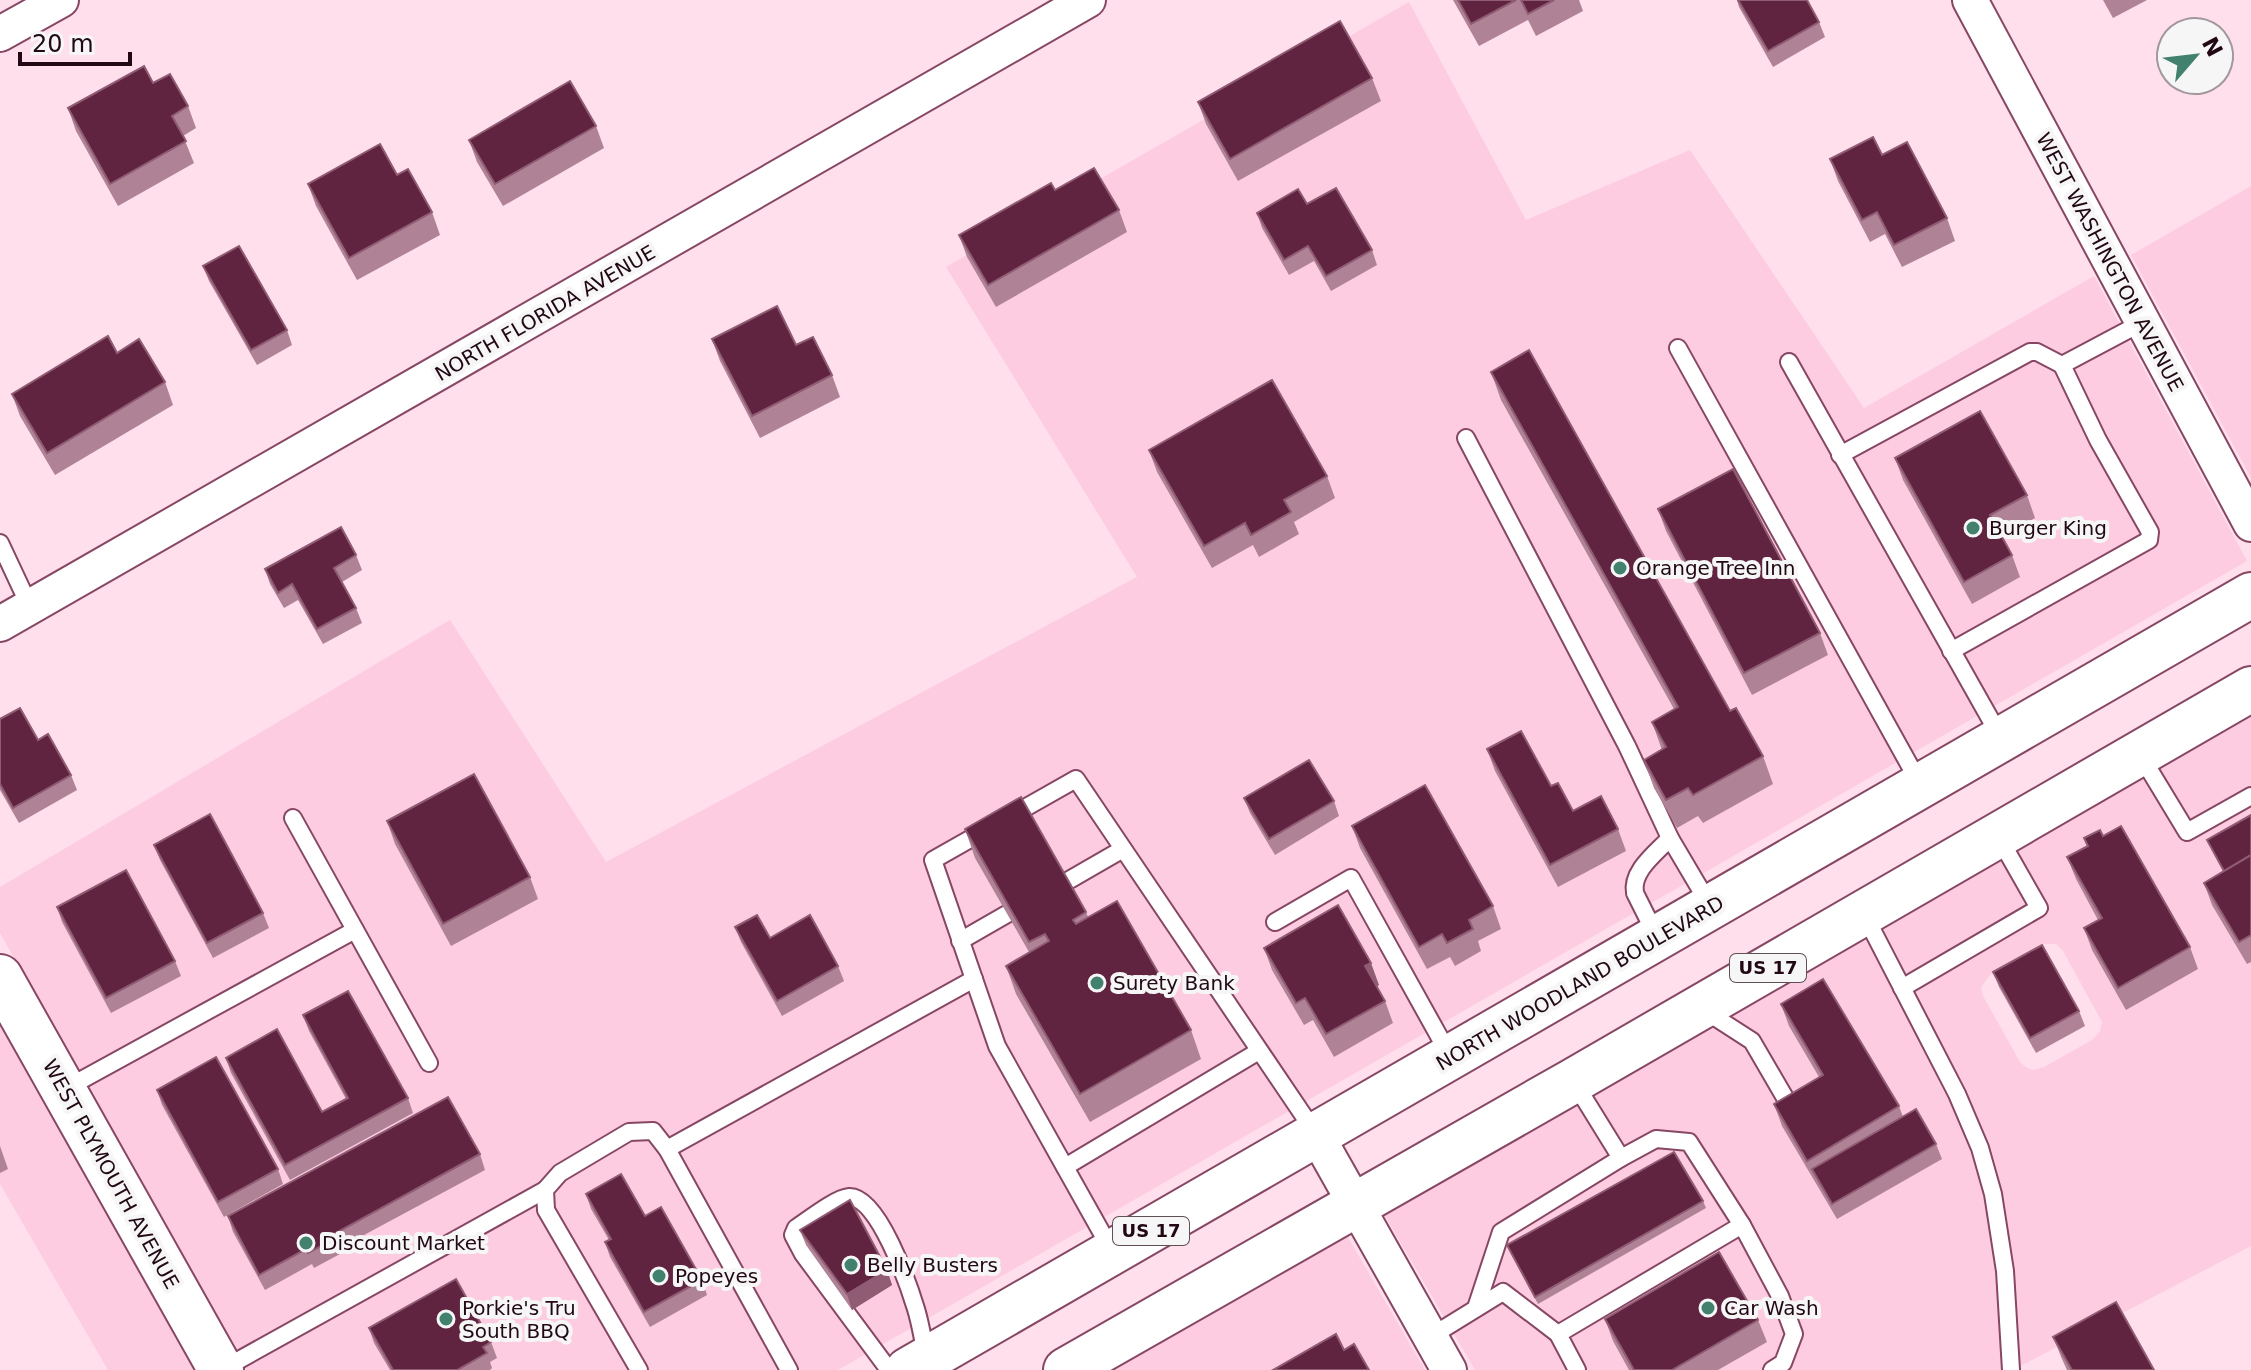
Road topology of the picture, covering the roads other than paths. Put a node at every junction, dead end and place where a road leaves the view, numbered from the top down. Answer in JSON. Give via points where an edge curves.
{"nodes":[{"id":1,"x":61,"y":0,"type":"edge"},
{"id":2,"x":1088,"y":0,"type":"edge"},
{"id":3,"x":1970,"y":0,"type":"edge"},
{"id":4,"x":0,"y":34,"type":"edge"},
{"id":5,"x":2143,"y":322,"type":"junction"},
{"id":6,"x":1678,"y":348,"type":"dead end"},
{"id":7,"x":1789,"y":362,"type":"dead end"},
{"id":8,"x":2062,"y":365,"type":"junction"},
{"id":9,"x":1466,"y":438,"type":"dead end"},
{"id":10,"x":1840,"y":455,"type":"junction"},
{"id":11,"x":2251,"y":524,"type":"edge"},
{"id":12,"x":0,"y":543,"type":"edge"},
{"id":13,"x":2251,"y":595,"type":"edge"},
{"id":14,"x":30,"y":607,"type":"junction"},
{"id":15,"x":0,"y":624,"type":"edge"},
{"id":16,"x":1951,"y":651,"type":"junction"},
{"id":17,"x":2251,"y":689,"type":"edge"},
{"id":18,"x":2002,"y":740,"type":"junction"},
{"id":19,"x":2140,"y":753,"type":"junction"},
{"id":20,"x":1921,"y":786,"type":"junction"},
{"id":21,"x":2251,"y":796,"type":"edge"},
{"id":22,"x":293,"y":818,"type":"dead end"},
{"id":23,"x":1998,"y":835,"type":"junction"},
{"id":24,"x":1670,"y":838,"type":"junction"},
{"id":25,"x":1123,"y":849,"type":"junction"},
{"id":26,"x":1064,"y":883,"type":"edge"},
{"id":27,"x":1711,"y":907,"type":"junction"},
{"id":28,"x":1863,"y":912,"type":"junction"},
{"id":29,"x":1007,"y":914,"type":"edge"},
{"id":30,"x":1275,"y":922,"type":"dead end"},
{"id":31,"x":355,"y":930,"type":"junction"},
{"id":32,"x":1658,"y":939,"type":"junction"},
{"id":33,"x":960,"y":941,"type":"junction"},
{"id":34,"x":0,"y":977,"type":"edge"},
{"id":35,"x":974,"y":979,"type":"junction"},
{"id":36,"x":1902,"y":988,"type":"junction"},
{"id":37,"x":1700,"y":1007,"type":"junction"},
{"id":38,"x":1259,"y":1051,"type":"junction"},
{"id":39,"x":1451,"y":1058,"type":"junction"},
{"id":40,"x":429,"y":1063,"type":"dead end"},
{"id":41,"x":1573,"y":1081,"type":"junction"},
{"id":42,"x":64,"y":1090,"type":"junction"},
{"id":43,"x":1791,"y":1108,"type":"edge"},
{"id":44,"x":1317,"y":1136,"type":"junction"},
{"id":45,"x":667,"y":1149,"type":"junction"},
{"id":46,"x":1621,"y":1158,"type":"junction"},
{"id":47,"x":1065,"y":1167,"type":"junction"},
{"id":48,"x":545,"y":1190,"type":"junction"},
{"id":49,"x":1354,"y":1205,"type":"junction"},
{"id":50,"x":1742,"y":1225,"type":"junction"},
{"id":51,"x":1113,"y":1253,"type":"junction"},
{"id":52,"x":1476,"y":1308,"type":"junction"},
{"id":53,"x":1558,"y":1334,"type":"junction"},
{"id":54,"x":1430,"y":1337,"type":"junction"},
{"id":55,"x":908,"y":1366,"type":"edge"},
{"id":56,"x":221,"y":1370,"type":"edge"},
{"id":57,"x":639,"y":1370,"type":"edge"},
{"id":58,"x":789,"y":1370,"type":"edge"},
{"id":59,"x":1066,"y":1370,"type":"edge"},
{"id":60,"x":1449,"y":1370,"type":"edge"},
{"id":61,"x":1577,"y":1370,"type":"edge"},
{"id":62,"x":1772,"y":1370,"type":"edge"},
{"id":63,"x":2011,"y":1370,"type":"edge"}],
"edges":[{"from":1,"to":4,"type":"street"},
{"from":2,"to":14,"type":"street","name":"NORTH FLORIDA AVENUE"},
{"from":3,"to":5,"type":"street","name":"WEST WASHINGTON AVENUE"},
{"from":5,"to":8,"type":"lane"},
{"from":5,"to":11,"type":"street","name":"WEST WASHINGTON AVENUE"},
{"from":6,"to":20,"type":"lane"},
{"from":7,"to":10,"type":"lane"},
{"from":8,"to":10,"type":"lane","via":[[2030,352]]},
{"from":8,"to":16,"type":"lane","via":[[2150,532],[2149,540]]},
{"from":9,"to":24,"type":"lane"},
{"from":10,"to":16,"type":"lane"},
{"from":12,"to":14,"type":"lane"},
{"from":13,"to":18,"type":"main road","name":"NORTH WOODLAND BOULEVARD","number":"US 17"},
{"from":14,"to":15,"type":"street","name":"NORTH FLORIDA AVENUE"},
{"from":16,"to":18,"type":"lane"},
{"from":17,"to":19,"type":"main road","number":"US 17"},
{"from":18,"to":20,"type":"main road","name":"NORTH WOODLAND BOULEVARD","number":"US 17"},
{"from":19,"to":21,"type":"lane","via":[[2187,832]]},
{"from":19,"to":23,"type":"main road","number":"US 17"},
{"from":20,"to":27,"type":"main road","name":"NORTH WOODLAND BOULEVARD","number":"US 17"},
{"from":22,"to":31,"type":"lane"},
{"from":23,"to":28,"type":"main road","number":"US 17"},
{"from":23,"to":36,"type":"lane","via":[[2039,908]]},
{"from":24,"to":27,"type":"lane"},
{"from":24,"to":32,"type":"lane","via":[[1633,886]]},
{"from":25,"to":26,"type":"lane"},
{"from":25,"to":33,"type":"lane","via":[[1076,779],[933,860]]},
{"from":25,"to":38,"type":"lane"},
{"from":27,"to":32,"type":"main road","name":"NORTH WOODLAND BOULEVARD","number":"US 17"},
{"from":28,"to":36,"type":"lane"},
{"from":28,"to":37,"type":"main road","number":"US 17"},
{"from":29,"to":33,"type":"lane"},
{"from":30,"to":39,"type":"lane","via":[[1351,878]]},
{"from":31,"to":40,"type":"lane"},
{"from":31,"to":42,"type":"lane"},
{"from":32,"to":39,"type":"main road","name":"NORTH WOODLAND BOULEVARD","number":"US 17"},
{"from":33,"to":35,"type":"lane"},
{"from":34,"to":42,"type":"main road","name":"WEST PLYMOUTH AVENUE"},
{"from":35,"to":45,"type":"lane"},
{"from":35,"to":47,"type":"lane","via":[[997,1046]]},
{"from":36,"to":63,"type":"lane","via":[[1980,1148],[2005,1271]]},
{"from":37,"to":41,"type":"main road","number":"US 17"},
{"from":37,"to":43,"type":"lane","via":[[1752,1041]]},
{"from":38,"to":44,"type":"lane"},
{"from":38,"to":47,"type":"lane"},
{"from":39,"to":44,"type":"main road","name":"NORTH WOODLAND BOULEVARD","number":"US 17"},
{"from":41,"to":46,"type":"lane"},
{"from":41,"to":49,"type":"main road","number":"US 17"},
{"from":42,"to":56,"type":"main road","name":"WEST PLYMOUTH AVENUE"},
{"from":44,"to":49,"type":"street"},
{"from":44,"to":51,"type":"main road","name":"NORTH WOODLAND BOULEVARD","number":"US 17"},
{"from":45,"to":48,"type":"lane","via":[[653,1131],[629,1132],[560,1173]]},
{"from":45,"to":58,"type":"lane"},
{"from":46,"to":50,"type":"lane","via":[[1656,1139],[1689,1142]]},
{"from":46,"to":52,"type":"lane","via":[[1501,1232]]},
{"from":47,"to":51,"type":"lane"},
{"from":48,"to":56,"type":"lane"},
{"from":48,"to":57,"type":"lane","via":[[546,1210]]},
{"from":49,"to":54,"type":"street"},
{"from":49,"to":59,"type":"main road","number":"US 17"},
{"from":50,"to":53,"type":"lane"},
{"from":50,"to":62,"type":"lane","via":[[1794,1334],[1783,1363]]},
{"from":51,"to":55,"type":"main road","name":"NORTH WOODLAND BOULEVARD","number":"US 17"},
{"from":52,"to":53,"type":"lane","via":[[1503,1292]]},
{"from":52,"to":54,"type":"lane"},
{"from":53,"to":61,"type":"lane"},
{"from":54,"to":60,"type":"street"},
{"from":55,"to":55,"type":"lane","via":[[803,1254],[793,1235],[845,1197],[857,1197],[870,1209],[892,1246],[916,1309]]}]}
